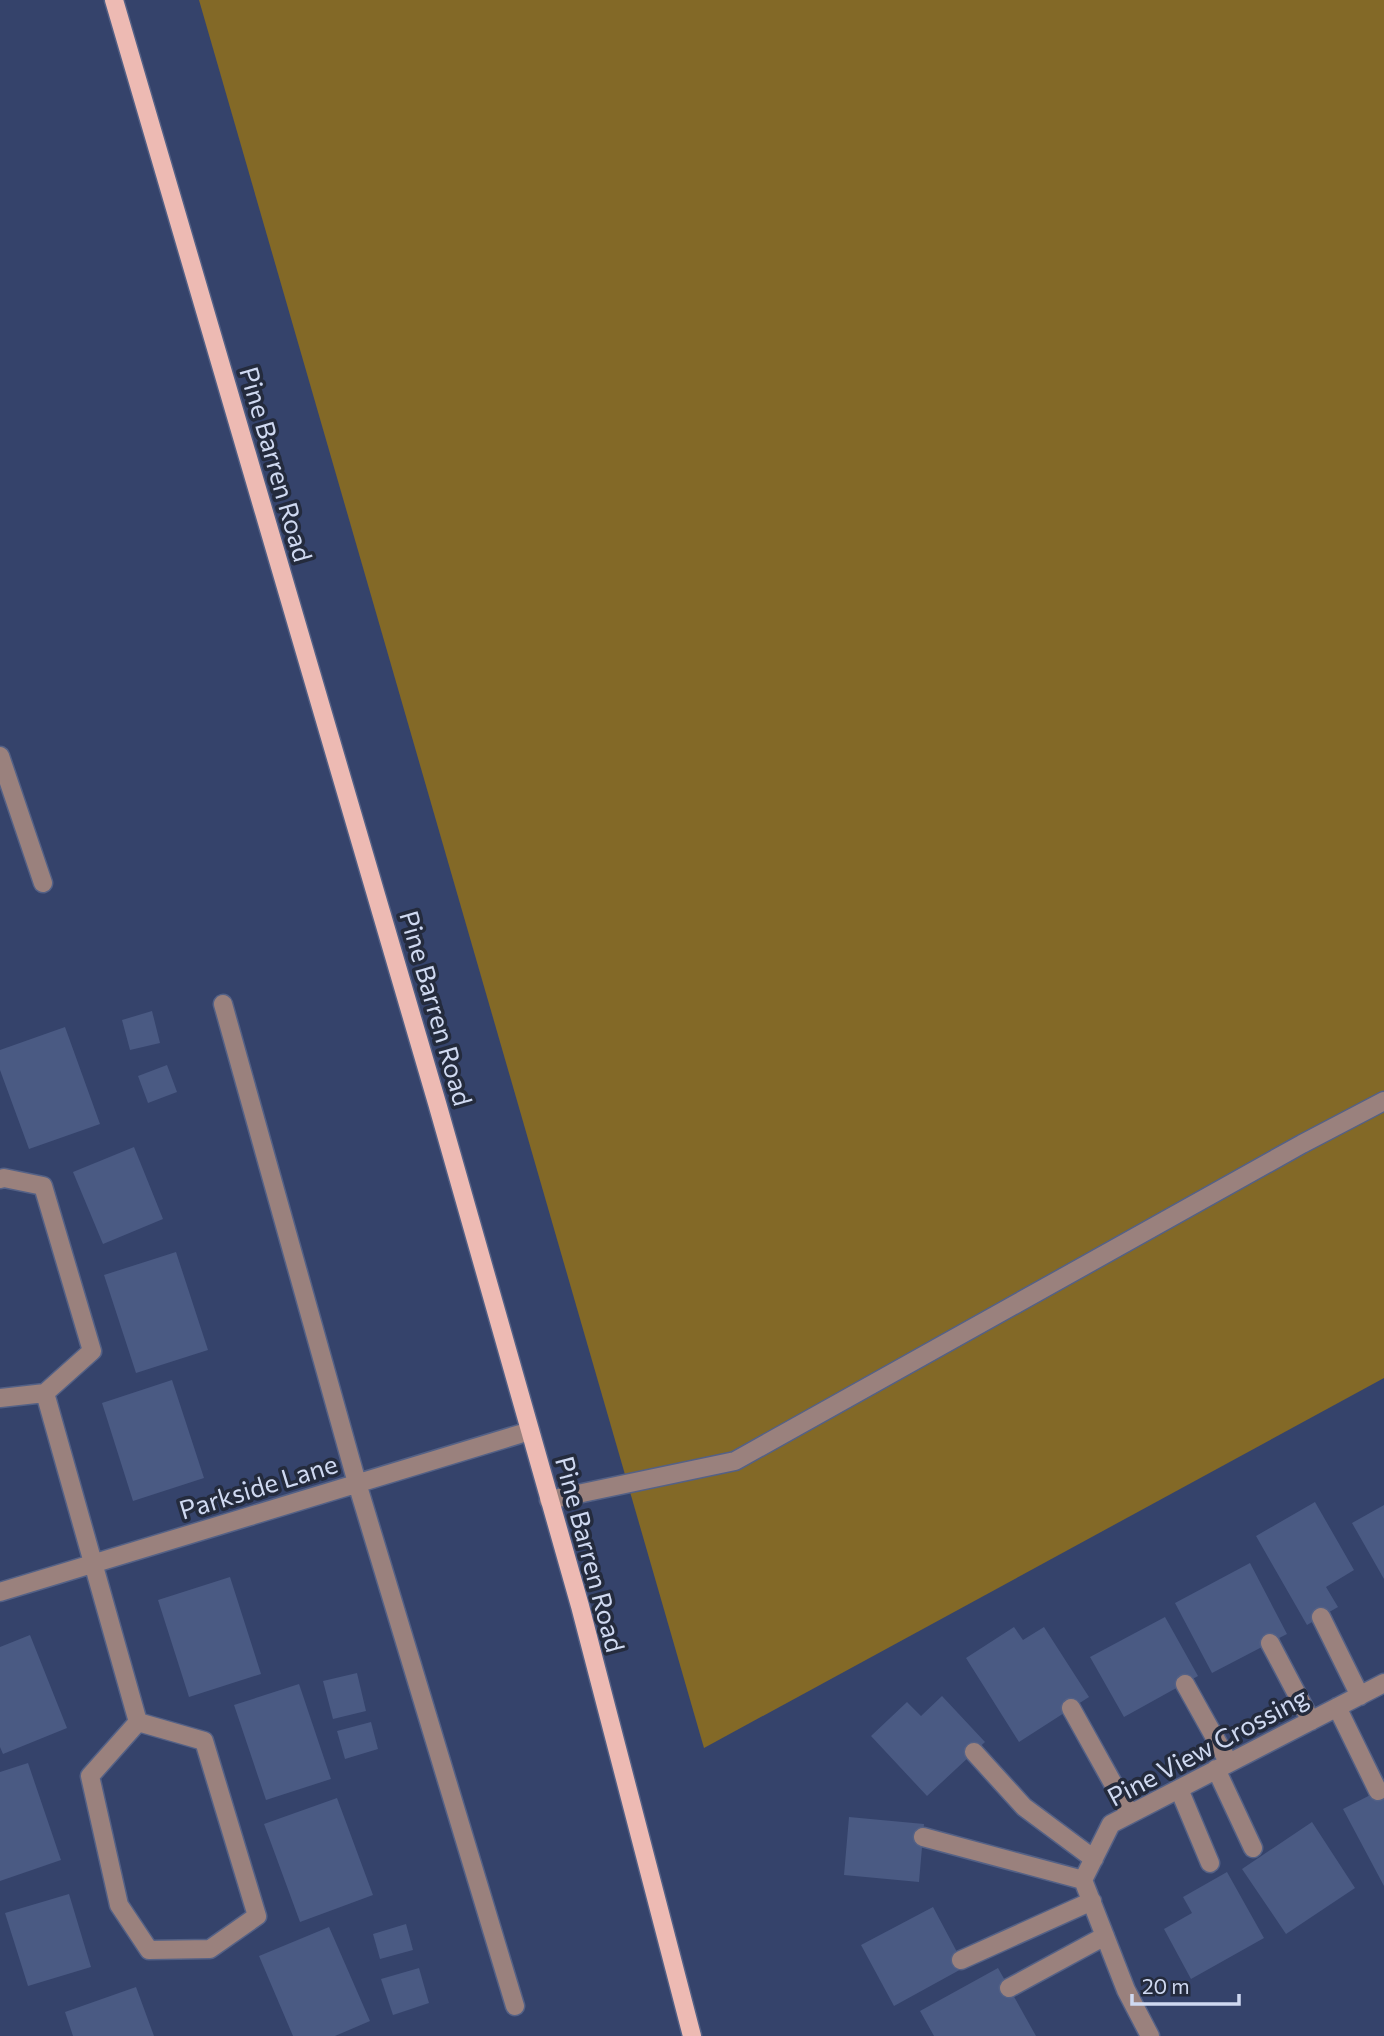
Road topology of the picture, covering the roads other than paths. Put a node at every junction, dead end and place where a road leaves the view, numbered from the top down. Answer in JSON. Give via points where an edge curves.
{"nodes":[{"id":1,"x":114,"y":0,"type":"edge"},
{"id":2,"x":0,"y":756,"type":"edge"},
{"id":3,"x":43,"y":883,"type":"dead end"},
{"id":4,"x":223,"y":1004,"type":"dead end"},
{"id":5,"x":1384,"y":1101,"type":"edge"},
{"id":6,"x":0,"y":1179,"type":"edge"},
{"id":7,"x":45,"y":1393,"type":"junction"},
{"id":8,"x":0,"y":1398,"type":"edge"},
{"id":9,"x":530,"y":1431,"type":"junction"},
{"id":10,"x":357,"y":1483,"type":"junction"},
{"id":11,"x":549,"y":1500,"type":"junction"},
{"id":12,"x":93,"y":1564,"type":"junction"},
{"id":13,"x":0,"y":1592,"type":"edge"},
{"id":14,"x":1321,"y":1616,"type":"dead end"},
{"id":15,"x":1270,"y":1643,"type":"dead end"},
{"id":16,"x":1384,"y":1683,"type":"edge"},
{"id":17,"x":1185,"y":1684,"type":"dead end"},
{"id":18,"x":1360,"y":1696,"type":"junction"},
{"id":19,"x":1337,"y":1707,"type":"junction"},
{"id":20,"x":1072,"y":1708,"type":"dead end"},
{"id":21,"x":1311,"y":1721,"type":"junction"},
{"id":22,"x":138,"y":1722,"type":"junction"},
{"id":23,"x":974,"y":1752,"type":"dead end"},
{"id":24,"x":1223,"y":1766,"type":"junction"},
{"id":25,"x":1180,"y":1789,"type":"junction"},
{"id":26,"x":1378,"y":1791,"type":"dead end"},
{"id":27,"x":1130,"y":1814,"type":"junction"},
{"id":28,"x":923,"y":1837,"type":"dead end"},
{"id":29,"x":1253,"y":1848,"type":"dead end"},
{"id":30,"x":1094,"y":1859,"type":"junction"},
{"id":31,"x":1210,"y":1863,"type":"dead end"},
{"id":32,"x":1083,"y":1880,"type":"junction"},
{"id":33,"x":1092,"y":1901,"type":"junction"},
{"id":34,"x":1105,"y":1936,"type":"junction"},
{"id":35,"x":961,"y":1959,"type":"dead end"},
{"id":36,"x":1009,"y":1988,"type":"dead end"},
{"id":37,"x":515,"y":2006,"type":"dead end"},
{"id":38,"x":1145,"y":2034,"type":"edge"},
{"id":39,"x":692,"y":2036,"type":"edge"}],
"edges":[{"from":1,"to":9,"type":"main road","name":"Pine Barren Road"},
{"from":2,"to":3,"type":"street"},
{"from":4,"to":10,"type":"street"},
{"from":5,"to":11,"type":"street","via":[[735,1461]]},
{"from":6,"to":7,"type":"street","via":[[43,1186],[92,1351]]},
{"from":7,"to":8,"type":"street"},
{"from":7,"to":12,"type":"street"},
{"from":9,"to":10,"type":"street","name":"Parkside Lane"},
{"from":9,"to":11,"type":"main road","name":"Pine Barren Road"},
{"from":10,"to":12,"type":"street","name":"Parkside Lane"},
{"from":10,"to":37,"type":"street"},
{"from":11,"to":39,"type":"main road","name":"Pine Barren Road"},
{"from":12,"to":13,"type":"street","name":"Parkside Lane"},
{"from":12,"to":22,"type":"street"},
{"from":14,"to":18,"type":"street"},
{"from":15,"to":21,"type":"street"},
{"from":16,"to":18,"type":"street","name":"Pine View Crossing"},
{"from":17,"to":24,"type":"street"},
{"from":18,"to":19,"type":"street","name":"Pine View Crossing"},
{"from":19,"to":21,"type":"street","name":"Pine View Crossing"},
{"from":19,"to":26,"type":"street"},
{"from":20,"to":27,"type":"street"},
{"from":21,"to":24,"type":"street","name":"Pine View Crossing"},
{"from":22,"to":22,"type":"street","via":[[204,1741],[257,1916],[210,1949],[149,1950],[119,1905],[90,1776]]},
{"from":23,"to":30,"type":"street","via":[[1024,1807]]},
{"from":24,"to":25,"type":"street","name":"Pine View Crossing"},
{"from":24,"to":29,"type":"street"},
{"from":25,"to":27,"type":"street","name":"Pine View Crossing"},
{"from":25,"to":31,"type":"street"},
{"from":27,"to":30,"type":"street","name":"Pine View Crossing","via":[[1111,1824]]},
{"from":28,"to":32,"type":"street"},
{"from":30,"to":32,"type":"street","name":"Pine View Crossing"},
{"from":32,"to":33,"type":"street"},
{"from":33,"to":34,"type":"street"},
{"from":33,"to":35,"type":"street"},
{"from":34,"to":36,"type":"street"},
{"from":34,"to":38,"type":"street"}]}
